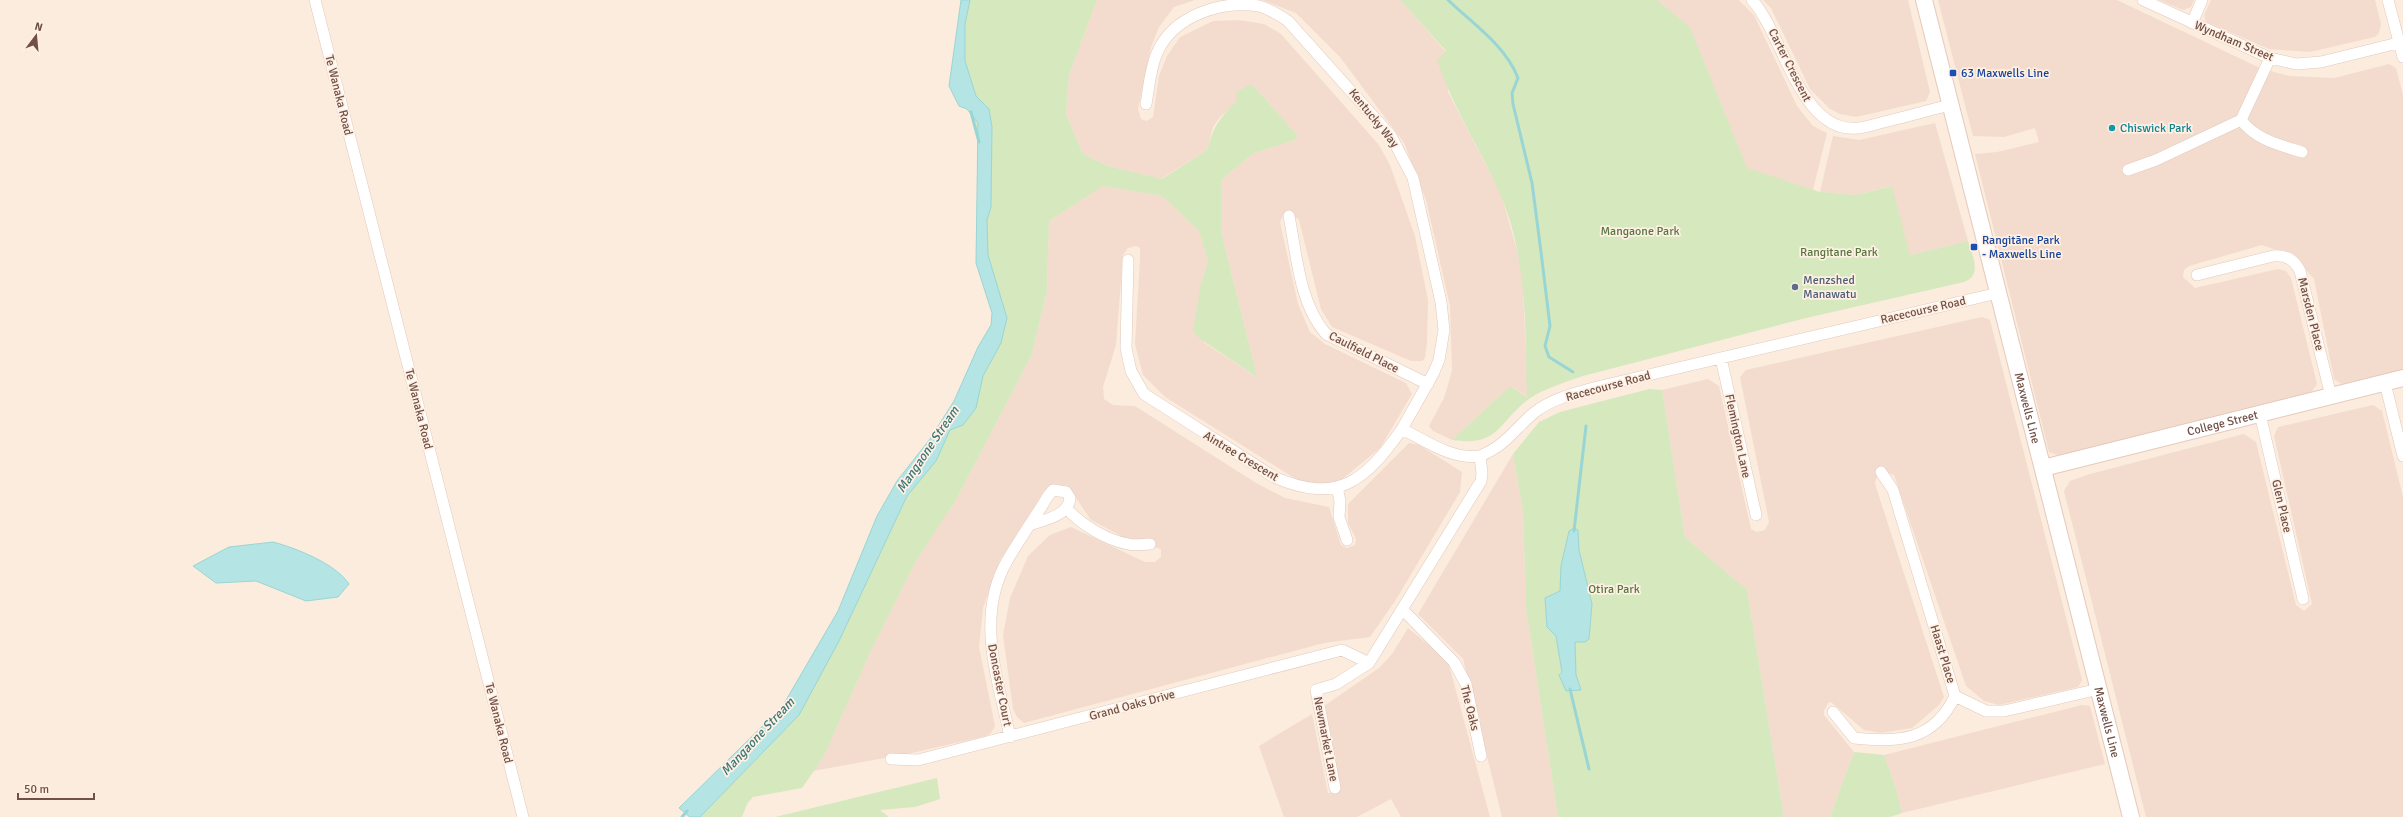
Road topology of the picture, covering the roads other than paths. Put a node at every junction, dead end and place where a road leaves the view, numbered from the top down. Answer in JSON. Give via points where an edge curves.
{"nodes":[{"id":1,"x":315,"y":0,"type":"edge"},
{"id":2,"x":1752,"y":0,"type":"edge"},
{"id":3,"x":1924,"y":0,"type":"edge"},
{"id":4,"x":2143,"y":0,"type":"edge"},
{"id":5,"x":2202,"y":0,"type":"edge"},
{"id":6,"x":2388,"y":0,"type":"edge"},
{"id":7,"x":2192,"y":23,"type":"junction"},
{"id":8,"x":2398,"y":43,"type":"junction"},
{"id":9,"x":2403,"y":57,"type":"edge"},
{"id":10,"x":2270,"y":58,"type":"junction"},
{"id":11,"x":1146,"y":104,"type":"dead end"},
{"id":12,"x":1950,"y":105,"type":"junction"},
{"id":13,"x":2241,"y":120,"type":"junction"},
{"id":14,"x":2302,"y":152,"type":"dead end"},
{"id":15,"x":2128,"y":170,"type":"dead end"},
{"id":16,"x":1289,"y":216,"type":"dead end"},
{"id":17,"x":1128,"y":260,"type":"dead end"},
{"id":18,"x":2197,"y":275,"type":"dead end"},
{"id":19,"x":1998,"y":292,"type":"junction"},
{"id":20,"x":1721,"y":358,"type":"junction"},
{"id":21,"x":2403,"y":378,"type":"edge"},
{"id":22,"x":2385,"y":383,"type":"junction"},
{"id":23,"x":1428,"y":384,"type":"junction"},
{"id":24,"x":2331,"y":396,"type":"junction"},
{"id":25,"x":2260,"y":414,"type":"junction"},
{"id":26,"x":1402,"y":429,"type":"junction"},
{"id":27,"x":1480,"y":456,"type":"junction"},
{"id":28,"x":2403,"y":456,"type":"edge"},
{"id":29,"x":2043,"y":468,"type":"junction"},
{"id":30,"x":1881,"y":472,"type":"dead end"},
{"id":31,"x":1337,"y":487,"type":"junction"},
{"id":32,"x":1066,"y":508,"type":"junction"},
{"id":33,"x":1756,"y":515,"type":"dead end"},
{"id":34,"x":1032,"y":524,"type":"junction"},
{"id":35,"x":1347,"y":540,"type":"dead end"},
{"id":36,"x":1150,"y":544,"type":"dead end"},
{"id":37,"x":2303,"y":599,"type":"dead end"},
{"id":38,"x":1403,"y":610,"type":"junction"},
{"id":39,"x":1369,"y":664,"type":"junction"},
{"id":40,"x":2099,"y":689,"type":"junction"},
{"id":41,"x":1955,"y":696,"type":"junction"},
{"id":42,"x":1833,"y":712,"type":"dead end"},
{"id":43,"x":1010,"y":737,"type":"junction"},
{"id":44,"x":1481,"y":756,"type":"dead end"},
{"id":45,"x":891,"y":759,"type":"dead end"},
{"id":46,"x":1335,"y":788,"type":"dead end"},
{"id":47,"x":523,"y":817,"type":"edge"},
{"id":48,"x":2131,"y":817,"type":"edge"}],
"edges":[{"from":1,"to":47,"type":"street","name":"Te Wanaka Road"},
{"from":2,"to":12,"type":"street","name":"Carter Crescent","via":[[1767,18],[1805,98],[1814,111],[1832,123],[1858,129]]},
{"from":3,"to":12,"type":"main road","name":"Maxwells Line"},
{"from":4,"to":7,"type":"street","name":"Wyndham Street"},
{"from":5,"to":7,"type":"street"},
{"from":6,"to":8,"type":"street"},
{"from":7,"to":10,"type":"street","name":"Wyndham Street"},
{"from":8,"to":9,"type":"street"},
{"from":8,"to":10,"type":"street","name":"Wyndham Street","via":[[2321,62],[2296,64]]},
{"from":10,"to":13,"type":"street"},
{"from":11,"to":23,"type":"street","name":"Kentucky Way","via":[[1152,69],[1164,40],[1174,28],[1200,10],[1233,3],[1258,6],[1288,21],[1302,34],[1391,136],[1413,178],[1443,317],[1440,355]]},
{"from":12,"to":19,"type":"main road","name":"Maxwells Line"},
{"from":13,"to":14,"type":"street","via":[[2250,131]]},
{"from":13,"to":15,"type":"street","via":[[2156,160]]},
{"from":16,"to":23,"type":"street","name":"Caulfield Place","via":[[1306,302],[1315,321],[1326,334]]},
{"from":17,"to":31,"type":"street","name":"Aintree Crescent","via":[[1126,348],[1131,371],[1144,394],[1274,477],[1291,485],[1310,488]]},
{"from":18,"to":24,"type":"street","name":"Marsden Place","via":[[2273,256],[2282,256],[2297,264]]},
{"from":19,"to":20,"type":"street","name":"Racecourse Road"},
{"from":19,"to":29,"type":"main road","name":"Maxwells Line"},
{"from":20,"to":27,"type":"street","name":"Racecourse Road","via":[[1557,399],[1535,412],[1499,447]]},
{"from":20,"to":33,"type":"street","name":"Flemington Lane"},
{"from":21,"to":22,"type":"main road","name":"College Street"},
{"from":22,"to":24,"type":"main road","name":"College Street"},
{"from":22,"to":28,"type":"street"},
{"from":23,"to":26,"type":"street","name":"Kentucky Way"},
{"from":24,"to":25,"type":"main road","name":"College Street"},
{"from":25,"to":29,"type":"main road","name":"College Street"},
{"from":25,"to":37,"type":"street","name":"Glen Place"},
{"from":26,"to":27,"type":"street","via":[[1448,452],[1470,457]]},
{"from":26,"to":31,"type":"street","name":"Aintree Crescent","via":[[1363,476]]},
{"from":27,"to":38,"type":"street","via":[[1481,481]]},
{"from":29,"to":40,"type":"main road","name":"Maxwells Line"},
{"from":30,"to":41,"type":"street","name":"Haast Place","via":[[1893,490]]},
{"from":31,"to":35,"type":"street","via":[[1340,501],[1339,517]]},
{"from":32,"to":34,"type":"street","via":[[1052,518]]},
{"from":32,"to":34,"type":"street","name":"Doncaster Court","via":[[1070,498],[1066,492],[1053,490]]},
{"from":32,"to":36,"type":"street","via":[[1074,517],[1101,534],[1129,545]]},
{"from":34,"to":43,"type":"street","name":"Doncaster Court","via":[[1007,561],[993,601],[991,620],[992,660]]},
{"from":38,"to":39,"type":"street"},
{"from":38,"to":44,"type":"street","name":"The Oaks","via":[[1454,662],[1466,684]]},
{"from":39,"to":43,"type":"street","name":"Grand Oaks Drive","via":[[1342,650]]},
{"from":39,"to":46,"type":"street","name":"Newmarket Lane","via":[[1336,684],[1316,690]]},
{"from":40,"to":41,"type":"street","name":"Haast Place","via":[[2004,711],[1986,711]]},
{"from":40,"to":48,"type":"main road","name":"Maxwells Line"},
{"from":41,"to":42,"type":"street","via":[[1947,714],[1930,728],[1912,736],[1885,742],[1854,738]]},
{"from":43,"to":45,"type":"street","name":"Grand Oaks Drive","via":[[918,760]]}]}
